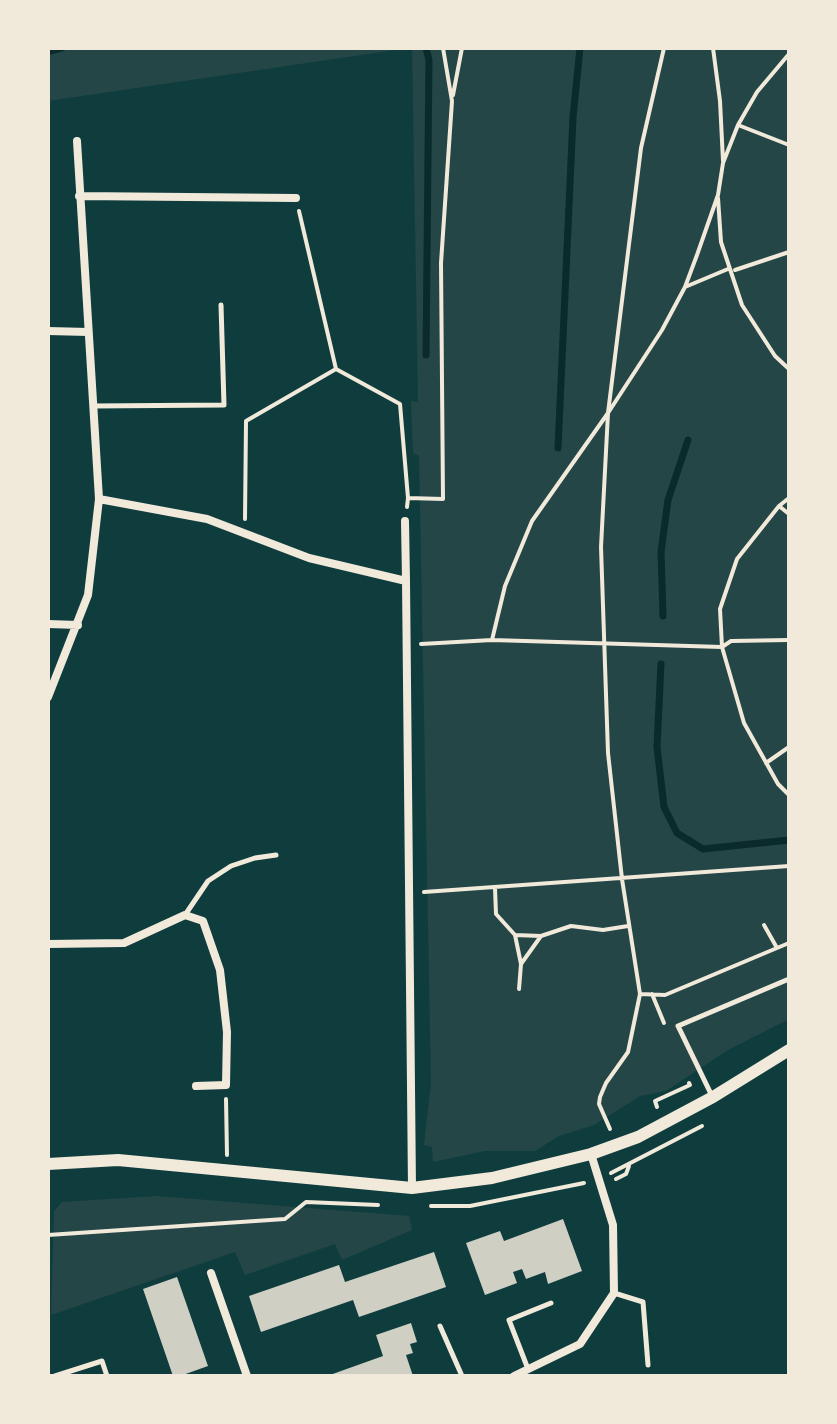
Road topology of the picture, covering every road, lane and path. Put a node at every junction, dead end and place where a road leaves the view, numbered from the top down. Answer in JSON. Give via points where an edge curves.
{"nodes":[{"id":1,"x":443,"y":48,"type":"edge"},
{"id":2,"x":462,"y":48,"type":"edge"},
{"id":3,"x":664,"y":48,"type":"edge"},
{"id":4,"x":713,"y":48,"type":"edge"},
{"id":5,"x":789,"y":54,"type":"edge"},
{"id":6,"x":452,"y":101,"type":"junction"},
{"id":7,"x":738,"y":125,"type":"junction"},
{"id":8,"x":77,"y":141,"type":"dead end"},
{"id":9,"x":789,"y":145,"type":"edge"},
{"id":10,"x":723,"y":163,"type":"junction"},
{"id":11,"x":789,"y":189,"type":"edge"},
{"id":12,"x":718,"y":195,"type":"junction"},
{"id":13,"x":79,"y":196,"type":"junction"},
{"id":14,"x":296,"y":198,"type":"joint"},
{"id":15,"x":789,"y":211,"type":"edge"},
{"id":16,"x":789,"y":252,"type":"edge"},
{"id":17,"x":728,"y":269,"type":"junction"},
{"id":18,"x":735,"y":270,"type":"dead end"},
{"id":19,"x":685,"y":287,"type":"junction"},
{"id":20,"x":221,"y":305,"type":"dead end"},
{"id":21,"x":48,"y":331,"type":"edge"},
{"id":22,"x":88,"y":332,"type":"junction"},
{"id":23,"x":336,"y":369,"type":"junction"},
{"id":24,"x":789,"y":369,"type":"edge"},
{"id":25,"x":93,"y":406,"type":"junction"},
{"id":26,"x":608,"y":413,"type":"junction"},
{"id":27,"x":408,"y":498,"type":"junction"},
{"id":28,"x":789,"y":498,"type":"edge"},
{"id":29,"x":99,"y":499,"type":"junction"},
{"id":30,"x":779,"y":506,"type":"junction"},
{"id":31,"x":789,"y":514,"type":"edge"},
{"id":32,"x":405,"y":521,"type":"joint"},
{"id":33,"x":245,"y":535,"type":"junction"},
{"id":34,"x":406,"y":581,"type":"junction"},
{"id":35,"x":48,"y":624,"type":"edge"},
{"id":36,"x":78,"y":625,"type":"junction"},
{"id":37,"x":492,"y":640,"type":"junction"},
{"id":38,"x":789,"y":640,"type":"edge"},
{"id":39,"x":406,"y":645,"type":"junction"},
{"id":40,"x":604,"y":645,"type":"junction"},
{"id":41,"x":722,"y":647,"type":"junction"},
{"id":42,"x":48,"y":697,"type":"edge"},
{"id":43,"x":789,"y":747,"type":"edge"},
{"id":44,"x":766,"y":763,"type":"junction"},
{"id":45,"x":789,"y":795,"type":"edge"},
{"id":46,"x":276,"y":855,"type":"dead end"},
{"id":47,"x":789,"y":866,"type":"edge"},
{"id":48,"x":622,"y":879,"type":"junction"},
{"id":49,"x":495,"y":888,"type":"junction"},
{"id":50,"x":409,"y":892,"type":"junction"},
{"id":51,"x":185,"y":915,"type":"junction"},
{"id":52,"x":764,"y":925,"type":"dead end"},
{"id":53,"x":629,"y":926,"type":"junction"},
{"id":54,"x":515,"y":935,"type":"junction"},
{"id":55,"x":541,"y":936,"type":"junction"},
{"id":56,"x":789,"y":943,"type":"edge"},
{"id":57,"x":48,"y":944,"type":"edge"},
{"id":58,"x":777,"y":948,"type":"junction"},
{"id":59,"x":521,"y":964,"type":"junction"},
{"id":60,"x":789,"y":979,"type":"edge"},
{"id":61,"x":519,"y":989,"type":"dead end"},
{"id":62,"x":640,"y":994,"type":"junction"},
{"id":63,"x":652,"y":994,"type":"junction"},
{"id":64,"x":668,"y":1033,"type":"dead end"},
{"id":65,"x":789,"y":1050,"type":"edge"},
{"id":66,"x":685,"y":1072,"type":"dead end"},
{"id":67,"x":226,"y":1085,"type":"junction"},
{"id":68,"x":196,"y":1086,"type":"dead end"},
{"id":69,"x":713,"y":1097,"type":"junction"},
{"id":70,"x":655,"y":1101,"type":"dead end"},
{"id":71,"x":607,"y":1122,"type":"dead end"},
{"id":72,"x":691,"y":1133,"type":"dead end"},
{"id":73,"x":591,"y":1154,"type":"junction"},
{"id":74,"x":48,"y":1164,"type":"edge"},
{"id":75,"x":227,"y":1168,"type":"junction"},
{"id":76,"x":624,"y":1169,"type":"dead end"},
{"id":77,"x":412,"y":1188,"type":"junction"},
{"id":78,"x":344,"y":1205,"type":"dead end"},
{"id":79,"x":48,"y":1235,"type":"edge"},
{"id":80,"x":211,"y":1273,"type":"dead end"},
{"id":81,"x":614,"y":1293,"type":"junction"},
{"id":82,"x":551,"y":1303,"type":"dead end"},
{"id":83,"x":440,"y":1326,"type":"dead end"},
{"id":84,"x":648,"y":1365,"type":"dead end"},
{"id":85,"x":528,"y":1370,"type":"junction"},
{"id":86,"x":55,"y":1376,"type":"edge"},
{"id":87,"x":107,"y":1376,"type":"edge"},
{"id":88,"x":247,"y":1376,"type":"edge"},
{"id":89,"x":462,"y":1376,"type":"edge"},
{"id":90,"x":514,"y":1376,"type":"edge"}],
"edges":[{"from":1,"to":6,"type":"path"},
{"from":2,"to":6,"type":"path"},
{"from":3,"to":26,"type":"path","via":[[641,148]]},
{"from":4,"to":10,"type":"path"},
{"from":5,"to":7,"type":"path"},
{"from":6,"to":27,"type":"path","via":[[441,263],[443,499]]},
{"from":7,"to":9,"type":"path"},
{"from":7,"to":10,"type":"path"},
{"from":8,"to":13,"type":"street"},
{"from":10,"to":12,"type":"path"},
{"from":11,"to":15,"type":"path"},
{"from":12,"to":17,"type":"path"},
{"from":12,"to":19,"type":"path"},
{"from":13,"to":14,"type":"street"},
{"from":13,"to":22,"type":"street"},
{"from":14,"to":23,"type":"path"},
{"from":16,"to":18,"type":"path"},
{"from":17,"to":19,"type":"path"},
{"from":17,"to":24,"type":"path","via":[[757,331]]},
{"from":19,"to":26,"type":"path"},
{"from":20,"to":25,"type":"lane","via":[[224,405]]},
{"from":21,"to":22,"type":"street"},
{"from":22,"to":25,"type":"street"},
{"from":23,"to":27,"type":"path","via":[[400,404]]},
{"from":23,"to":33,"type":"path","via":[[246,421]]},
{"from":25,"to":29,"type":"street"},
{"from":26,"to":37,"type":"path","via":[[532,521],[505,586]]},
{"from":26,"to":40,"type":"path","via":[[601,547]]},
{"from":27,"to":32,"type":"path"},
{"from":28,"to":30,"type":"path"},
{"from":29,"to":33,"type":"street","via":[[207,519]]},
{"from":29,"to":36,"type":"street","via":[[88,595]]},
{"from":30,"to":31,"type":"path"},
{"from":30,"to":41,"type":"path","via":[[737,559],[720,609]]},
{"from":32,"to":34,"type":"street"},
{"from":33,"to":34,"type":"street","via":[[309,558]]},
{"from":34,"to":39,"type":"street"},
{"from":35,"to":36,"type":"street"},
{"from":36,"to":42,"type":"street"},
{"from":37,"to":39,"type":"path"},
{"from":37,"to":40,"type":"path"},
{"from":38,"to":41,"type":"path","via":[[731,641]]},
{"from":39,"to":50,"type":"street"},
{"from":40,"to":41,"type":"path"},
{"from":40,"to":48,"type":"path","via":[[608,753]]},
{"from":41,"to":44,"type":"path","via":[[744,723]]},
{"from":43,"to":44,"type":"path"},
{"from":44,"to":45,"type":"path"},
{"from":46,"to":51,"type":"lane","via":[[231,866],[208,881]]},
{"from":47,"to":48,"type":"path"},
{"from":48,"to":49,"type":"path"},
{"from":48,"to":53,"type":"path"},
{"from":49,"to":50,"type":"path"},
{"from":49,"to":54,"type":"path","via":[[496,914]]},
{"from":50,"to":77,"type":"street"},
{"from":51,"to":57,"type":"street","via":[[124,943]]},
{"from":51,"to":67,"type":"street","via":[[203,921],[220,970]]},
{"from":52,"to":58,"type":"path"},
{"from":53,"to":55,"type":"path","via":[[571,926]]},
{"from":53,"to":62,"type":"path"},
{"from":54,"to":55,"type":"path"},
{"from":54,"to":59,"type":"path"},
{"from":55,"to":59,"type":"path"},
{"from":56,"to":58,"type":"path"},
{"from":58,"to":63,"type":"path","via":[[665,995]]},
{"from":59,"to":61,"type":"path"},
{"from":60,"to":69,"type":"lane","via":[[678,1026]]},
{"from":62,"to":63,"type":"path"},
{"from":62,"to":71,"type":"path","via":[[628,1052],[600,1097]]},
{"from":63,"to":64,"type":"path"},
{"from":65,"to":69,"type":"street"},
{"from":66,"to":70,"type":"path","via":[[690,1085]]},
{"from":67,"to":68,"type":"street"},
{"from":67,"to":75,"type":"path"},
{"from":69,"to":73,"type":"street","via":[[665,1125]]},
{"from":72,"to":76,"type":"path"},
{"from":73,"to":77,"type":"street","via":[[527,1172]]},
{"from":73,"to":81,"type":"street","via":[[613,1225]]},
{"from":74,"to":75,"type":"street","via":[[118,1160]]},
{"from":75,"to":77,"type":"street"},
{"from":78,"to":79,"type":"path","via":[[306,1202],[285,1219]]},
{"from":80,"to":88,"type":"street"},
{"from":81,"to":84,"type":"lane","via":[[643,1302]]},
{"from":81,"to":85,"type":"street","via":[[580,1344]]},
{"from":82,"to":85,"type":"lane","via":[[509,1320]]},
{"from":83,"to":89,"type":"lane"},
{"from":85,"to":90,"type":"street"},
{"from":86,"to":87,"type":"lane","via":[[102,1361]]}]}
